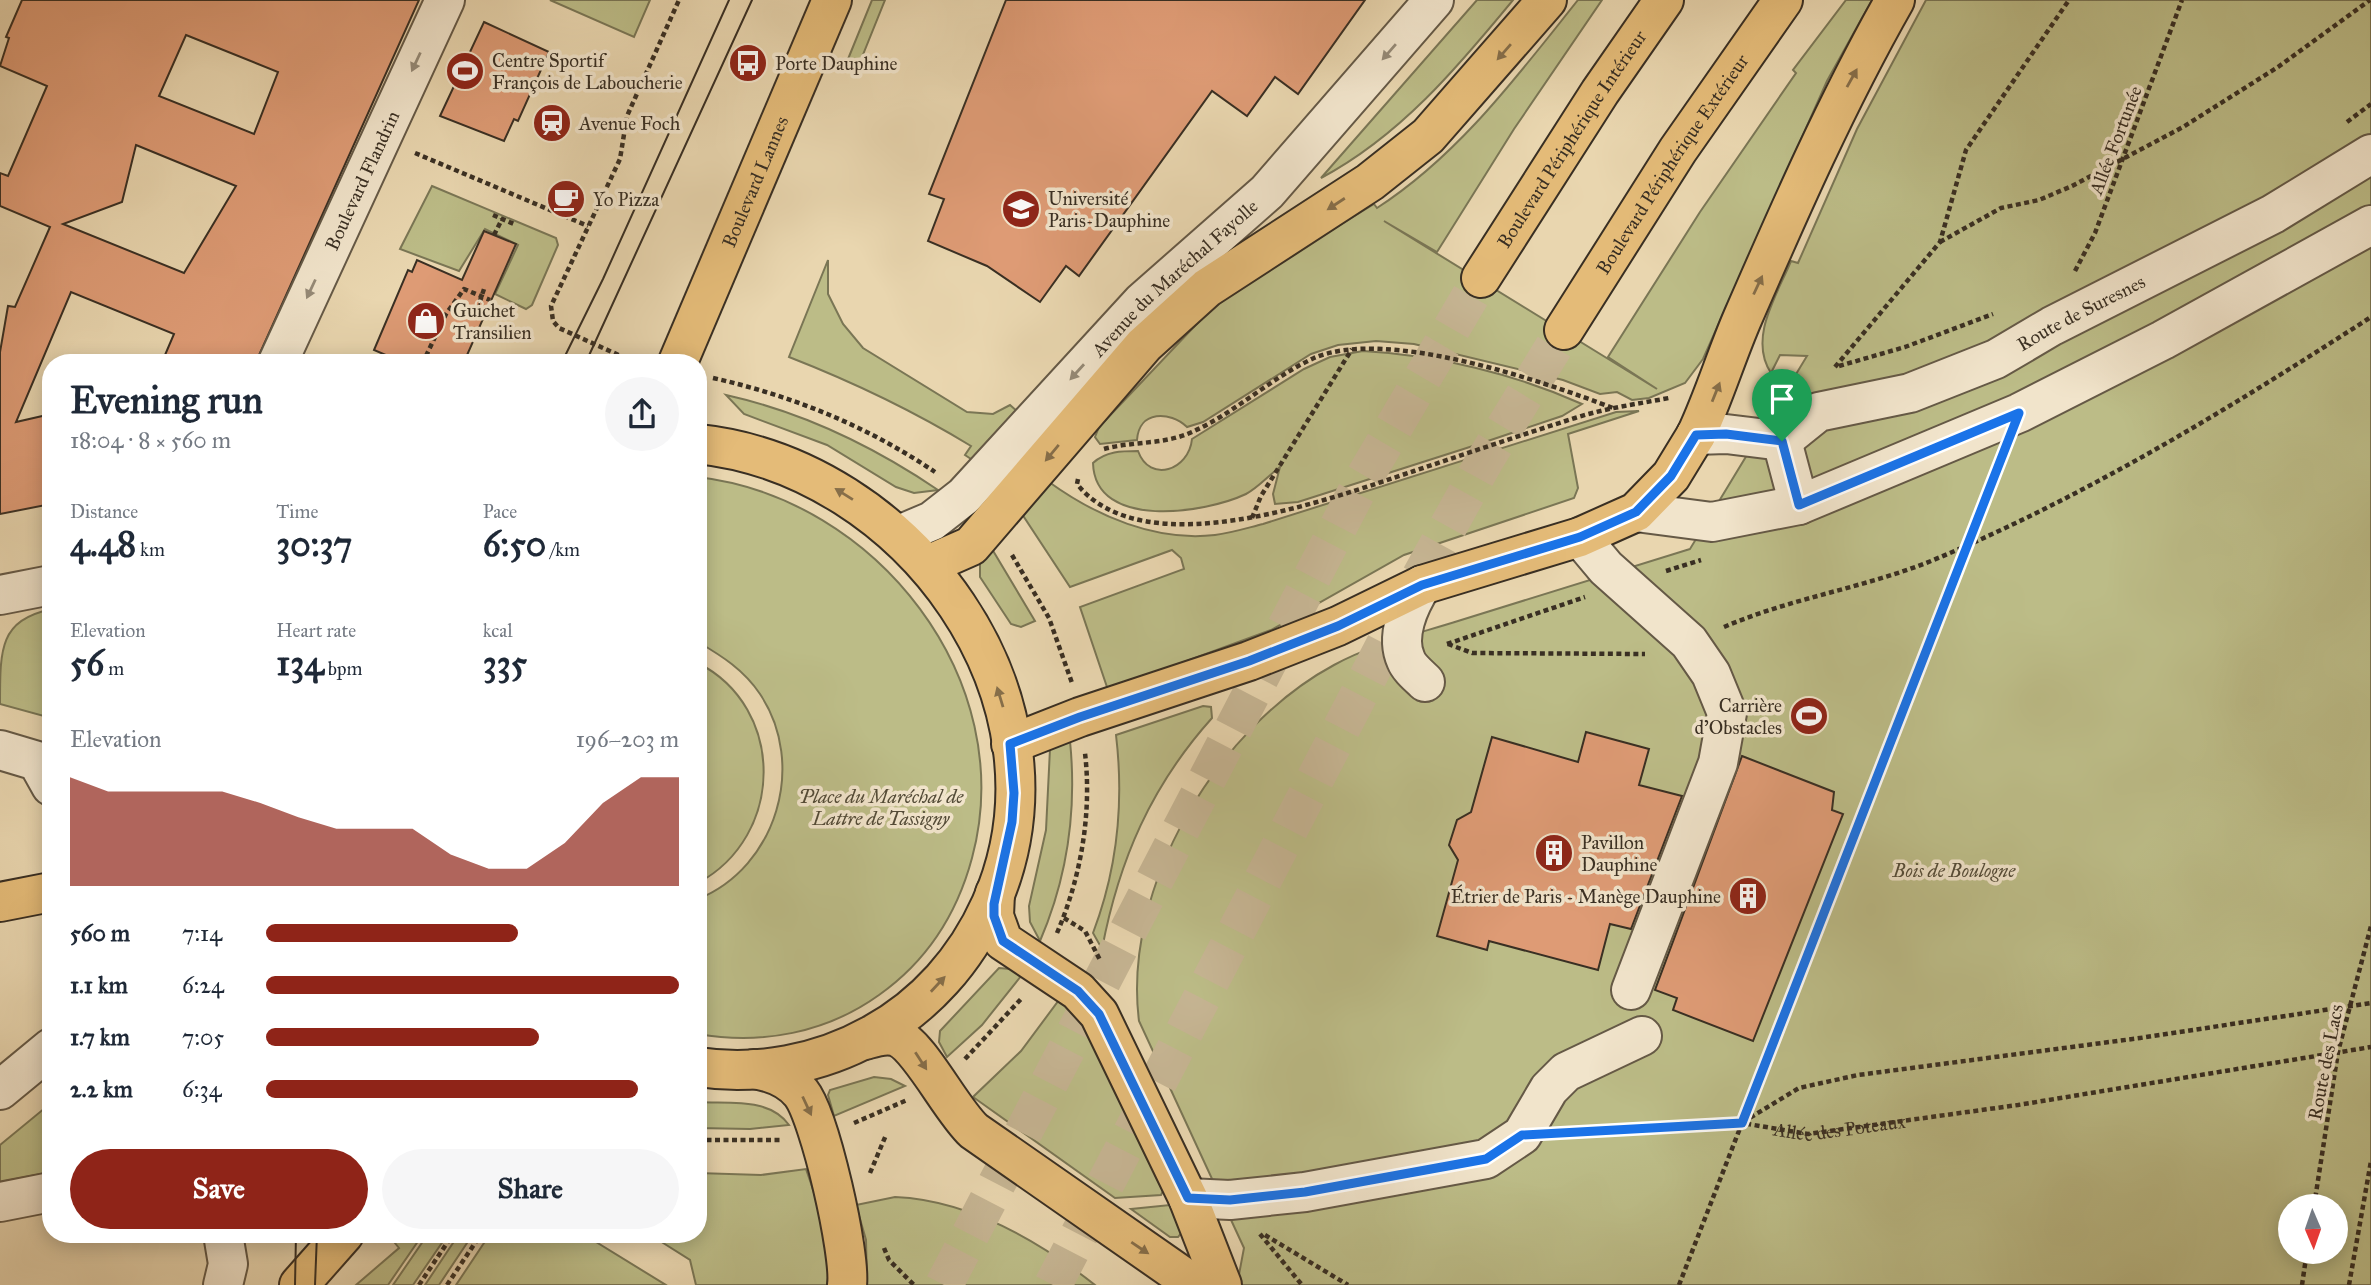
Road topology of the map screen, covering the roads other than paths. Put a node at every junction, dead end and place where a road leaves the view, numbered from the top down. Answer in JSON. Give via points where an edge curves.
{"nodes":[{"id":1,"x":444,"y":0,"type":"edge"},
{"id":2,"x":832,"y":0,"type":"edge"},
{"id":3,"x":1434,"y":0,"type":"edge"},
{"id":4,"x":1548,"y":0,"type":"edge"},
{"id":5,"x":1664,"y":0,"type":"edge"},
{"id":6,"x":1783,"y":0,"type":"edge"},
{"id":7,"x":1895,"y":0,"type":"edge"},
{"id":8,"x":2371,"y":154,"type":"edge"},
{"id":9,"x":2371,"y":225,"type":"edge"},
{"id":10,"x":1480,"y":278,"type":"tunnel mouth"},
{"id":11,"x":1564,"y":330,"type":"tunnel mouth"},
{"id":12,"x":282,"y":354,"type":"edge"},
{"id":13,"x":681,"y":354,"type":"edge"},
{"id":14,"x":1696,"y":435,"type":"junction"},
{"id":15,"x":1782,"y":441,"type":"junction"},
{"id":16,"x":707,"y":445,"type":"edge"},
{"id":17,"x":1799,"y":505,"type":"junction"},
{"id":18,"x":1636,"y":512,"type":"junction"},
{"id":19,"x":899,"y":535,"type":"junction"},
{"id":20,"x":1580,"y":537,"type":"junction"},
{"id":21,"x":928,"y":565,"type":"junction"},
{"id":22,"x":1422,"y":585,"type":"junction"},
{"id":23,"x":42,"y":587,"type":"edge"},
{"id":24,"x":0,"y":595,"type":"edge"},
{"id":25,"x":1425,"y":682,"type":"dead end"},
{"id":26,"x":1010,"y":744,"type":"junction"},
{"id":27,"x":0,"y":750,"type":"edge"},
{"id":28,"x":42,"y":770,"type":"edge"},
{"id":29,"x":995,"y":893,"type":"junction"},
{"id":30,"x":42,"y":894,"type":"edge"},
{"id":31,"x":0,"y":902,"type":"edge"},
{"id":32,"x":1631,"y":990,"type":"dead end"},
{"id":33,"x":1642,"y":1036,"type":"dead end"},
{"id":34,"x":864,"y":1040,"type":"junction"},
{"id":35,"x":42,"y":1055,"type":"edge"},
{"id":36,"x":707,"y":1067,"type":"edge"},
{"id":37,"x":754,"y":1069,"type":"junction"},
{"id":38,"x":0,"y":1090,"type":"edge"},
{"id":39,"x":42,"y":1194,"type":"edge"},
{"id":40,"x":1188,"y":1198,"type":"junction"},
{"id":41,"x":0,"y":1202,"type":"edge"},
{"id":42,"x":224,"y":1243,"type":"edge"},
{"id":43,"x":338,"y":1243,"type":"edge"},
{"id":44,"x":223,"y":1285,"type":"edge"},
{"id":45,"x":299,"y":1285,"type":"edge"},
{"id":46,"x":847,"y":1285,"type":"edge"},
{"id":47,"x":1195,"y":1285,"type":"edge"},
{"id":48,"x":1222,"y":1285,"type":"edge"}],
"edges":[{"from":1,"to":12,"type":"street","name":"Boulevard Flandrin","one_way":true},
{"from":2,"to":13,"type":"main road","name":"Boulevard Lannes"},
{"from":3,"to":19,"type":"street","name":"Avenue du Maréchal Fayolle","one_way":true,"via":[[1267,192],[1142,302],[964,496],[932,521]]},
{"from":4,"to":21,"type":"main road","one_way":true,"via":[[1428,136],[1370,181],[1206,288],[1144,345],[971,546]]},
{"from":5,"to":10,"type":"main road","name":"Boulevard Périphérique Intérieur"},
{"from":6,"to":11,"type":"main road","name":"Boulevard Périphérique Extérieur","via":[[1678,150]]},
{"from":14,"to":7,"type":"main road","one_way":true,"via":[[1820,145]]},
{"from":8,"to":15,"type":"street","name":"Route de Suresnes","via":[[2273,214],[1996,359],[1910,393],[1818,412]]},
{"from":9,"to":17,"type":"street","via":[[2019,413]]},
{"from":14,"to":15,"type":"street"},
{"from":14,"to":18,"type":"main road","via":[[1671,476]]},
{"from":15,"to":17,"type":"street"},
{"from":19,"to":16,"type":"main road","one_way":true,"via":[[866,508],[792,467],[744,451]]},
{"from":17,"to":18,"type":"street","via":[[1712,522]]},
{"from":18,"to":20,"type":"main road"},
{"from":19,"to":21,"type":"main road"},
{"from":20,"to":22,"type":"main road"},
{"from":20,"to":32,"type":"street","via":[[1606,568],[1689,642],[1711,674],[1727,713],[1718,762]]},
{"from":26,"to":21,"type":"main road","one_way":true,"via":[[986,659],[961,609]]},
{"from":22,"to":25,"type":"street","via":[[1403,630],[1406,660]]},
{"from":22,"to":26,"type":"main road","via":[[1338,626],[1249,661]]},
{"from":23,"to":24,"type":"street"},
{"from":26,"to":29,"type":"main road","via":[[1012,822]]},
{"from":27,"to":28,"type":"street","via":[[37,761]]},
{"from":34,"to":29,"type":"main road","one_way":true,"via":[[898,1020],[942,981],[973,939]]},
{"from":29,"to":40,"type":"main road","via":[[994,916],[1003,941],[1078,991],[1099,1014]]},
{"from":30,"to":31,"type":"main road"},
{"from":33,"to":40,"type":"street","via":[[1566,1072],[1549,1089],[1522,1135],[1486,1159],[1305,1192],[1241,1212]]},
{"from":34,"to":37,"type":"main road","via":[[825,1057]]},
{"from":34,"to":47,"type":"main road","one_way":true,"via":[[886,1035],[907,1043],[955,1112],[974,1131]]},
{"from":35,"to":38,"type":"street"},
{"from":36,"to":37,"type":"main road"},
{"from":37,"to":46,"type":"main road","one_way":true,"via":[[793,1084],[808,1106],[846,1251]]},
{"from":39,"to":41,"type":"street"},
{"from":40,"to":48,"type":"main road"},
{"from":42,"to":44,"type":"street","via":[[228,1264]]},
{"from":43,"to":45,"type":"main road"}]}
